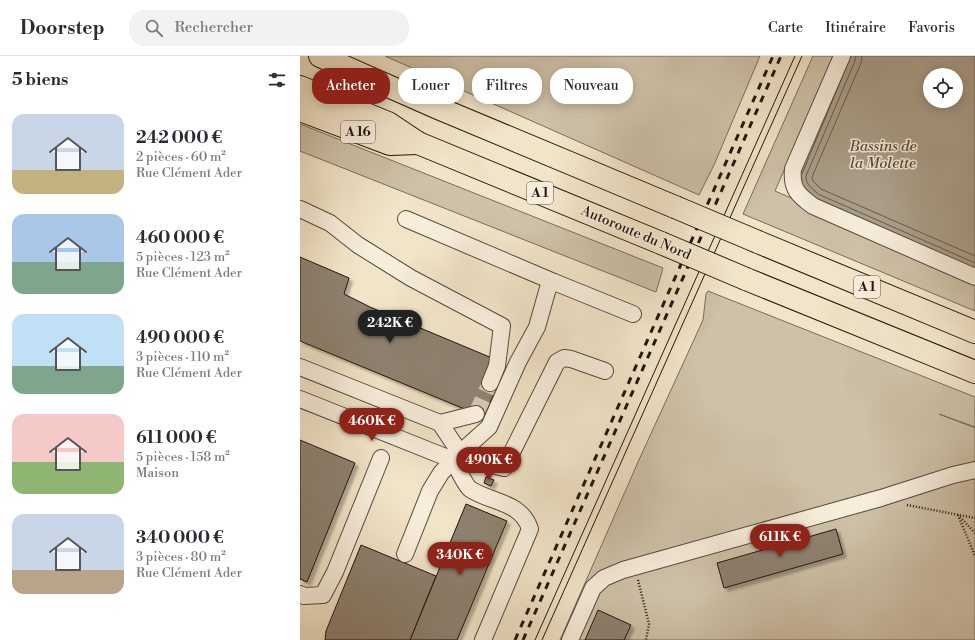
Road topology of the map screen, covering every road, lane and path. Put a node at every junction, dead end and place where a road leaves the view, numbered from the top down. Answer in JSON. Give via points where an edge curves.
{"nodes":[{"id":1,"x":320,"y":56,"type":"edge"},
{"id":2,"x":842,"y":56,"type":"edge"},
{"id":3,"x":300,"y":87,"type":"edge"},
{"id":4,"x":300,"y":110,"type":"edge"},
{"id":5,"x":418,"y":143,"type":"junction"},
{"id":6,"x":300,"y":209,"type":"edge"},
{"id":7,"x":406,"y":219,"type":"dead end"},
{"id":8,"x":975,"y":277,"type":"edge"},
{"id":9,"x":554,"y":282,"type":"junction"},
{"id":10,"x":633,"y":314,"type":"dead end"},
{"id":11,"x":975,"y":332,"type":"edge"},
{"id":12,"x":300,"y":367,"type":"edge"},
{"id":13,"x":605,"y":370,"type":"dead end"},
{"id":14,"x":975,"y":372,"type":"edge"},
{"id":15,"x":490,"y":383,"type":"tunnel mouth"},
{"id":16,"x":300,"y":399,"type":"edge"},
{"id":17,"x":476,"y":414,"type":"dead end"},
{"id":18,"x":440,"y":423,"type":"junction"},
{"id":19,"x":457,"y":456,"type":"junction"},
{"id":20,"x":380,"y":458,"type":"dead end"},
{"id":21,"x":975,"y":470,"type":"edge"},
{"id":22,"x":906,"y":504,"type":"dead end"},
{"id":23,"x":958,"y":515,"type":"junction"},
{"id":24,"x":975,"y":518,"type":"edge"},
{"id":25,"x":975,"y":533,"type":"edge"},
{"id":26,"x":405,"y":554,"type":"dead end"},
{"id":27,"x":975,"y":556,"type":"edge"},
{"id":28,"x":634,"y":566,"type":"junction"},
{"id":29,"x":300,"y":594,"type":"edge"},
{"id":30,"x":482,"y":640,"type":"edge"},
{"id":31,"x":570,"y":640,"type":"edge"},
{"id":32,"x":646,"y":640,"type":"edge"}],
"edges":[{"from":1,"to":11,"type":"highway","number":"A 1","bridge":true,"via":[[438,108]]},
{"from":2,"to":8,"type":"street","via":[[793,169],[794,189],[813,206]]},
{"from":3,"to":5,"type":"highway","name":"Autoroute du Nord","number":"A 1","via":[[388,123]]},
{"from":4,"to":5,"type":"highway","number":"A 16","via":[[390,144]]},
{"from":5,"to":14,"type":"highway","name":"Autoroute du Nord","number":"A 1","bridge":true},
{"from":6,"to":15,"type":"street","via":[[330,223],[358,245],[411,278],[502,326],[497,366]]},
{"from":7,"to":9,"type":"street"},
{"from":9,"to":10,"type":"street"},
{"from":9,"to":19,"type":"street","via":[[548,288],[537,327],[489,427]]},
{"from":12,"to":18,"type":"street"},
{"from":13,"to":19,"type":"street","via":[[571,359],[564,358],[557,362],[504,468]]},
{"from":16,"to":19,"type":"street"},
{"from":17,"to":18,"type":"street"},
{"from":18,"to":19,"type":"street"},
{"from":19,"to":26,"type":"street","via":[[441,473],[430,491]]},
{"from":19,"to":30,"type":"street","via":[[469,488],[517,510],[530,529]]},
{"from":20,"to":29,"type":"street","via":[[335,572],[323,595]]},
{"from":21,"to":28,"type":"street"},
{"from":22,"to":23,"type":"path"},
{"from":23,"to":24,"type":"path"},
{"from":23,"to":25,"type":"path"},
{"from":23,"to":27,"type":"path"},
{"from":28,"to":31,"type":"street","via":[[604,578],[593,588]]},
{"from":28,"to":32,"type":"path","via":[[649,624]]}]}
